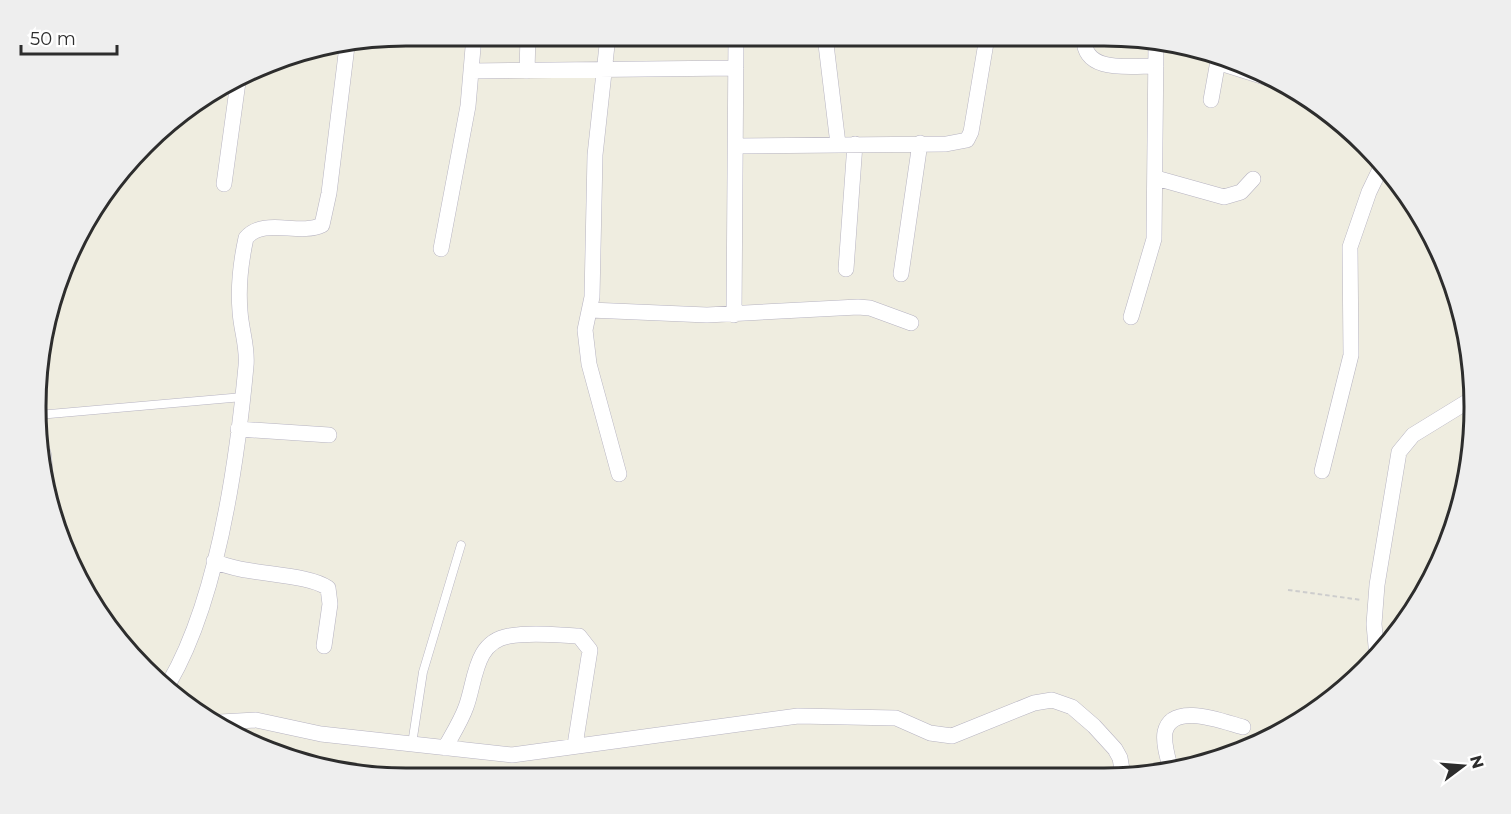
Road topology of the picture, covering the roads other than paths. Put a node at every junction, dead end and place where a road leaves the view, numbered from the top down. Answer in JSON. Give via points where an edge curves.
{"nodes":[{"id":1,"x":473,"y":46,"type":"edge"},
{"id":2,"x":528,"y":46,"type":"edge"},
{"id":3,"x":607,"y":46,"type":"edge"},
{"id":4,"x":736,"y":46,"type":"edge"},
{"id":5,"x":826,"y":46,"type":"edge"},
{"id":6,"x":985,"y":46,"type":"edge"},
{"id":7,"x":1086,"y":46,"type":"edge"},
{"id":8,"x":1156,"y":51,"type":"edge"},
{"id":9,"x":346,"y":52,"type":"edge"},
{"id":10,"x":1217,"y":65,"type":"edge"},
{"id":11,"x":1156,"y":66,"type":"junction"},
{"id":12,"x":736,"y":68,"type":"junction"},
{"id":13,"x":603,"y":70,"type":"junction"},
{"id":14,"x":472,"y":71,"type":"junction"},
{"id":15,"x":527,"y":71,"type":"junction"},
{"id":16,"x":237,"y":90,"type":"edge"},
{"id":17,"x":1211,"y":100,"type":"dead end"},
{"id":18,"x":920,"y":143,"type":"junction"},
{"id":19,"x":838,"y":144,"type":"junction"},
{"id":20,"x":855,"y":144,"type":"junction"},
{"id":21,"x":736,"y":146,"type":"junction"},
{"id":22,"x":1378,"y":173,"type":"edge"},
{"id":23,"x":1156,"y":178,"type":"junction"},
{"id":24,"x":1253,"y":179,"type":"dead end"},
{"id":25,"x":225,"y":184,"type":"dead end"},
{"id":26,"x":441,"y":249,"type":"dead end"},
{"id":27,"x":846,"y":269,"type":"dead end"},
{"id":28,"x":901,"y":274,"type":"dead end"},
{"id":29,"x":590,"y":310,"type":"junction"},
{"id":30,"x":734,"y":315,"type":"junction"},
{"id":31,"x":1131,"y":316,"type":"dead end"},
{"id":32,"x":911,"y":323,"type":"dead end"},
{"id":33,"x":243,"y":396,"type":"junction"},
{"id":34,"x":1464,"y":404,"type":"edge"},
{"id":35,"x":46,"y":415,"type":"edge"},
{"id":36,"x":238,"y":429,"type":"junction"},
{"id":37,"x":329,"y":435,"type":"dead end"},
{"id":38,"x":1322,"y":471,"type":"dead end"},
{"id":39,"x":619,"y":474,"type":"dead end"},
{"id":40,"x":461,"y":545,"type":"dead end"},
{"id":41,"x":214,"y":561,"type":"junction"},
{"id":42,"x":1375,"y":645,"type":"edge"},
{"id":43,"x":324,"y":646,"type":"dead end"},
{"id":44,"x":172,"y":680,"type":"edge"},
{"id":45,"x":232,"y":721,"type":"edge"},
{"id":46,"x":1243,"y":727,"type":"dead end"},
{"id":47,"x":412,"y":744,"type":"junction"},
{"id":48,"x":575,"y":745,"type":"junction"},
{"id":49,"x":445,"y":748,"type":"junction"},
{"id":50,"x":1170,"y":762,"type":"edge"},
{"id":51,"x":1122,"y":767,"type":"edge"}],
"edges":[{"from":1,"to":14,"type":"street"},
{"from":2,"to":15,"type":"street"},
{"from":3,"to":13,"type":"street"},
{"from":4,"to":12,"type":"street"},
{"from":5,"to":19,"type":"street"},
{"from":6,"to":18,"type":"street","via":[[967,140]]},
{"from":7,"to":11,"type":"street","via":[[1094,62]]},
{"from":8,"to":11,"type":"street"},
{"from":9,"to":33,"type":"street","via":[[333,171],[322,225],[260,230],[246,238],[239,298],[246,348]]},
{"from":10,"to":17,"type":"street"},
{"from":11,"to":23,"type":"street"},
{"from":12,"to":13,"type":"street"},
{"from":12,"to":21,"type":"street"},
{"from":13,"to":15,"type":"street"},
{"from":13,"to":29,"type":"street","via":[[595,155]]},
{"from":14,"to":15,"type":"street"},
{"from":14,"to":26,"type":"street"},
{"from":16,"to":25,"type":"street"},
{"from":18,"to":20,"type":"street"},
{"from":18,"to":28,"type":"street"},
{"from":19,"to":20,"type":"street"},
{"from":19,"to":21,"type":"street"},
{"from":20,"to":27,"type":"street"},
{"from":21,"to":30,"type":"street"},
{"from":22,"to":38,"type":"street","via":[[1350,247],[1351,355]]},
{"from":23,"to":24,"type":"street","via":[[1224,197],[1235,196]]},
{"from":23,"to":31,"type":"street","via":[[1154,239]]},
{"from":29,"to":30,"type":"street"},
{"from":29,"to":39,"type":"street","via":[[585,330],[589,364]]},
{"from":30,"to":32,"type":"street","via":[[858,307]]},
{"from":33,"to":35,"type":"lane"},
{"from":33,"to":36,"type":"street"},
{"from":34,"to":42,"type":"street","via":[[1413,435],[1399,452],[1376,602]]},
{"from":36,"to":37,"type":"street"},
{"from":36,"to":41,"type":"street"},
{"from":40,"to":47,"type":"lane","via":[[423,672]]},
{"from":41,"to":43,"type":"street","via":[[237,570],[328,588],[330,604]]},
{"from":41,"to":44,"type":"street","via":[[197,625]]},
{"from":45,"to":47,"type":"street","via":[[256,720],[307,732]]},
{"from":46,"to":50,"type":"street","via":[[1191,714],[1180,716],[1166,732]]},
{"from":47,"to":49,"type":"street"},
{"from":48,"to":49,"type":"street","via":[[512,755]]},
{"from":48,"to":49,"type":"street","via":[[590,650],[587,643],[579,636],[510,636],[489,645],[481,657],[467,705]]},
{"from":48,"to":51,"type":"street","via":[[817,715],[896,718],[952,736],[1034,703],[1052,700],[1072,707],[1094,726],[1120,758]]}]}
